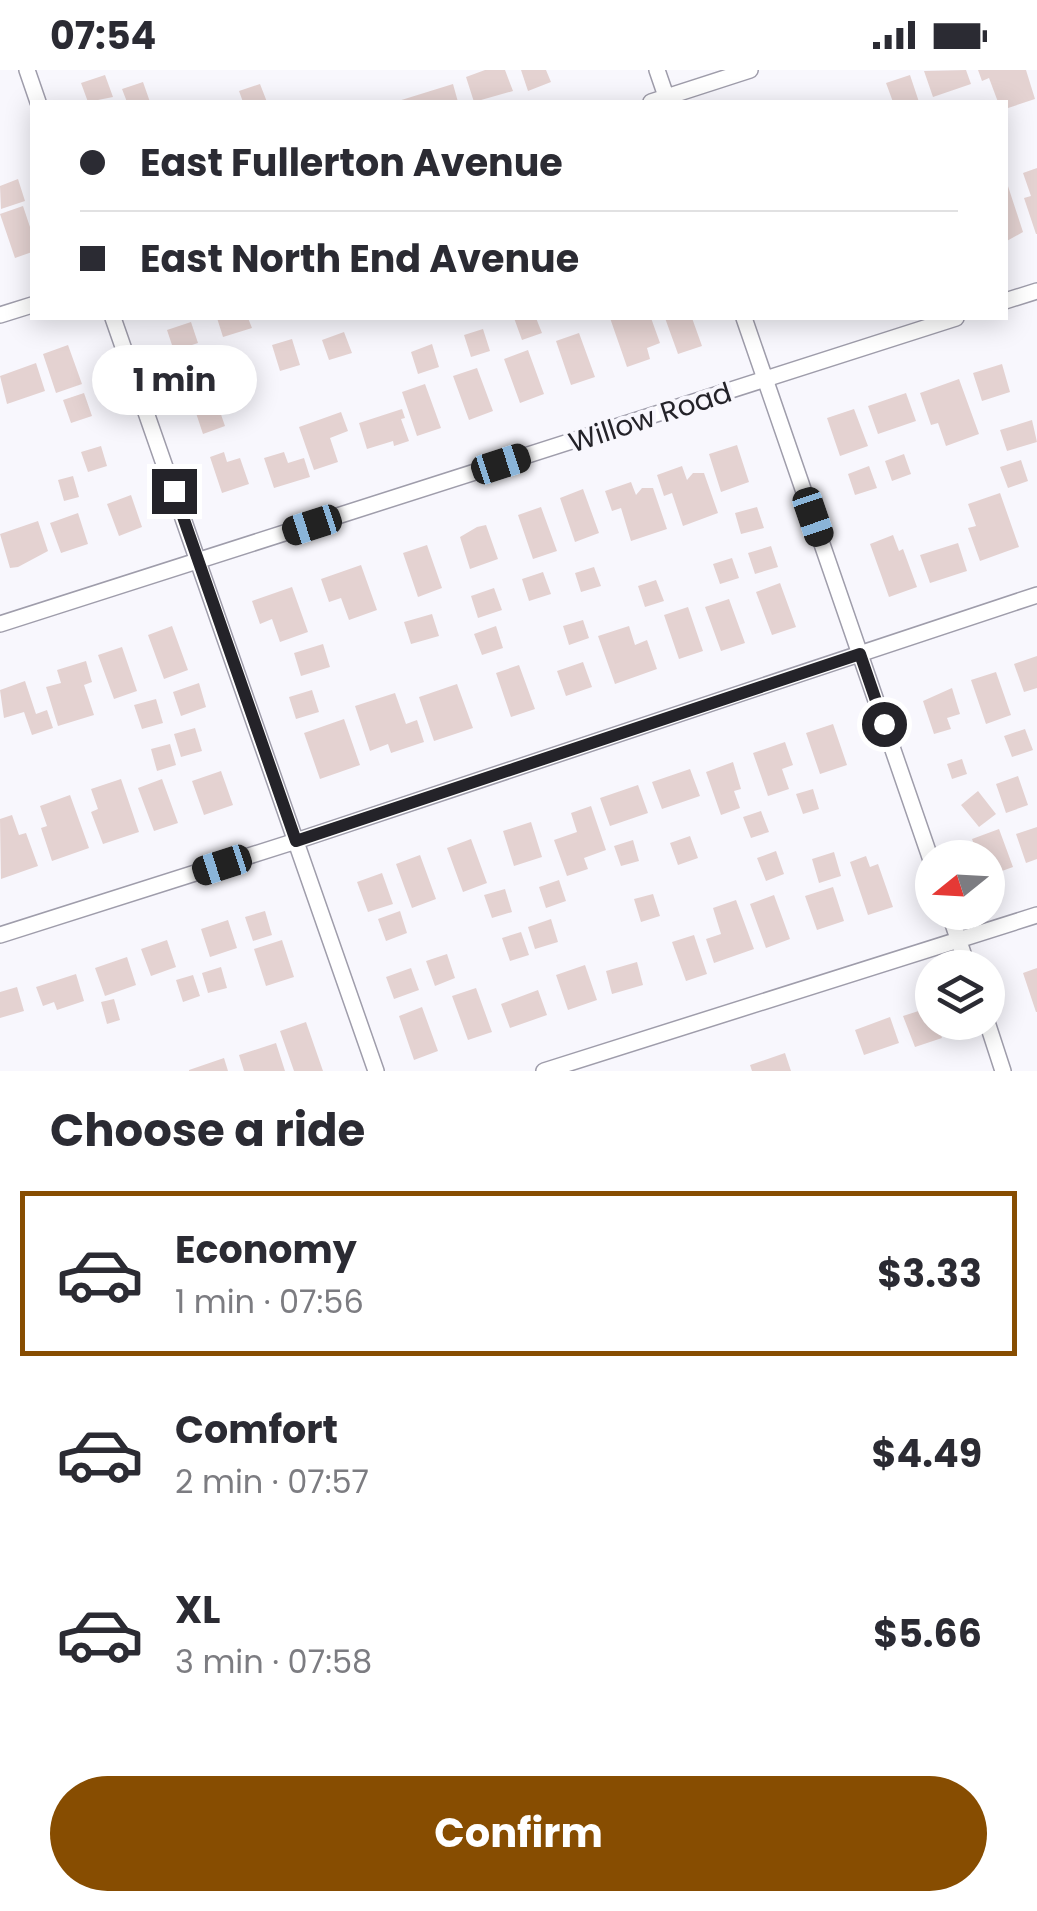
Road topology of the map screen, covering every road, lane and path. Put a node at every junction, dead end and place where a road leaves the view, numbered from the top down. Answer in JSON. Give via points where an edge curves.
{"nodes":[{"id":1,"x":27,"y":70,"type":"edge"},
{"id":2,"x":657,"y":70,"type":"edge"},
{"id":3,"x":750,"y":70,"type":"edge"},
{"id":4,"x":37,"y":100,"type":"edge"},
{"id":5,"x":662,"y":100,"type":"edge"},
{"id":6,"x":665,"y":100,"type":"edge"},
{"id":7,"x":1037,"y":291,"type":"edge"},
{"id":8,"x":1008,"y":301,"type":"edge"},
{"id":9,"x":30,"y":305,"type":"edge"},
{"id":10,"x":0,"y":315,"type":"edge"},
{"id":11,"x":115,"y":320,"type":"edge"},
{"id":12,"x":745,"y":320,"type":"edge"},
{"id":13,"x":950,"y":320,"type":"edge"},
{"id":14,"x":766,"y":380,"type":"junction"},
{"id":15,"x":198,"y":561,"type":"junction"},
{"id":16,"x":1037,"y":594,"type":"edge"},
{"id":17,"x":0,"y":624,"type":"edge"},
{"id":18,"x":860,"y":654,"type":"junction"},
{"id":19,"x":924,"y":840,"type":"edge"},
{"id":20,"x":296,"y":841,"type":"junction"},
{"id":21,"x":1037,"y":915,"type":"edge"},
{"id":22,"x":956,"y":930,"type":"edge"},
{"id":23,"x":0,"y":935,"type":"edge"},
{"id":24,"x":959,"y":941,"type":"junction"},
{"id":25,"x":962,"y":950,"type":"edge"},
{"id":26,"x":993,"y":1040,"type":"edge"},
{"id":27,"x":376,"y":1071,"type":"edge"},
{"id":28,"x":544,"y":1071,"type":"edge"},
{"id":29,"x":1003,"y":1071,"type":"edge"}],
"edges":[{"from":1,"to":4,"type":"street"},
{"from":2,"to":5,"type":"street"},
{"from":3,"to":6,"type":"street"},
{"from":7,"to":8,"type":"street"},
{"from":9,"to":10,"type":"street"},
{"from":11,"to":15,"type":"street"},
{"from":12,"to":14,"type":"street"},
{"from":13,"to":14,"type":"street","name":"Willow Road"},
{"from":14,"to":15,"type":"street","name":"Willow Road"},
{"from":14,"to":18,"type":"street"},
{"from":15,"to":17,"type":"street","name":"Willow Road"},
{"from":15,"to":20,"type":"street"},
{"from":16,"to":18,"type":"street"},
{"from":18,"to":19,"type":"street"},
{"from":18,"to":20,"type":"street"},
{"from":20,"to":23,"type":"street"},
{"from":20,"to":27,"type":"street"},
{"from":21,"to":24,"type":"street"},
{"from":22,"to":24,"type":"street"},
{"from":24,"to":25,"type":"street"},
{"from":24,"to":28,"type":"street"},
{"from":26,"to":29,"type":"street"}]}
